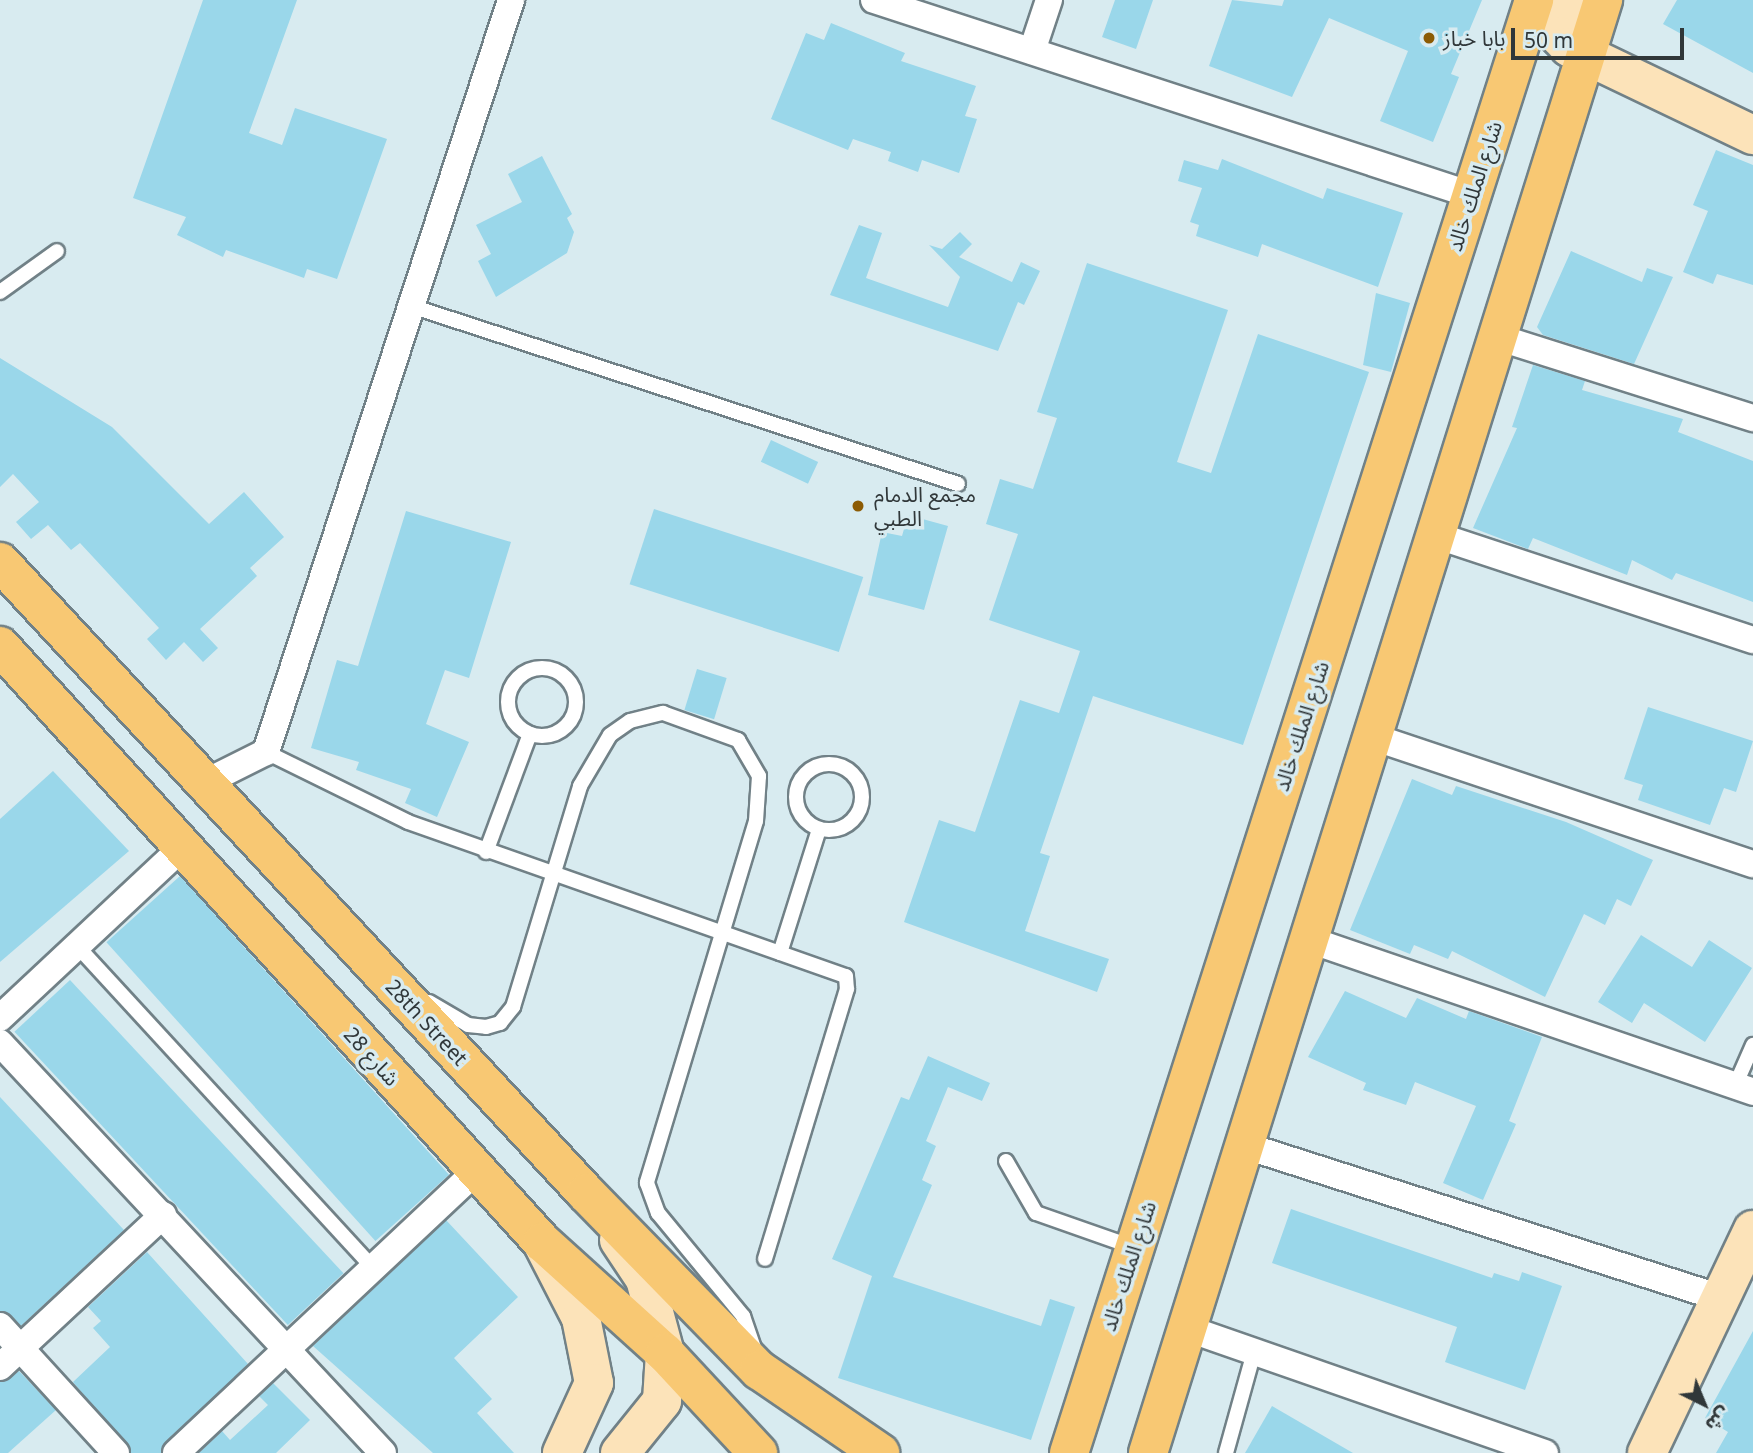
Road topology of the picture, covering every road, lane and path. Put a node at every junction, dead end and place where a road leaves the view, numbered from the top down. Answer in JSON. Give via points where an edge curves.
{"nodes":[{"id":1,"x":512,"y":0,"type":"edge"},
{"id":2,"x":874,"y":0,"type":"edge"},
{"id":3,"x":1049,"y":0,"type":"edge"},
{"id":4,"x":1534,"y":0,"type":"edge"},
{"id":5,"x":1567,"y":0,"type":"edge"},
{"id":6,"x":1603,"y":0,"type":"edge"},
{"id":7,"x":1032,"y":51,"type":"junction"},
{"id":8,"x":1586,"y":51,"type":"junction"},
{"id":9,"x":1753,"y":135,"type":"edge"},
{"id":10,"x":1472,"y":195,"type":"junction"},
{"id":11,"x":57,"y":251,"type":"dead end"},
{"id":12,"x":0,"y":292,"type":"edge"},
{"id":13,"x":414,"y":307,"type":"junction"},
{"id":14,"x":1494,"y":336,"type":"junction"},
{"id":15,"x":1753,"y":418,"type":"edge"},
{"id":16,"x":958,"y":484,"type":"dead end"},
{"id":17,"x":1432,"y":534,"type":"junction"},
{"id":18,"x":0,"y":562,"type":"edge"},
{"id":19,"x":1753,"y":640,"type":"edge"},
{"id":20,"x":0,"y":646,"type":"edge"},
{"id":21,"x":530,"y":734,"type":"junction"},
{"id":22,"x":1370,"y":736,"type":"junction"},
{"id":23,"x":266,"y":752,"type":"junction"},
{"id":24,"x":206,"y":782,"type":"junction"},
{"id":25,"x":819,"y":829,"type":"junction"},
{"id":26,"x":183,"y":847,"type":"junction"},
{"id":27,"x":486,"y":852,"type":"junction"},
{"id":28,"x":1753,"y":864,"type":"edge"},
{"id":29,"x":550,"y":877,"type":"junction"},
{"id":30,"x":718,"y":935,"type":"junction"},
{"id":31,"x":1307,"y":939,"type":"junction"},
{"id":32,"x":78,"y":947,"type":"junction"},
{"id":33,"x":780,"y":953,"type":"junction"},
{"id":34,"x":385,"y":977,"type":"junction"},
{"id":35,"x":0,"y":1018,"type":"edge"},
{"id":36,"x":0,"y":1043,"type":"edge"},
{"id":37,"x":1753,"y":1045,"type":"edge"},
{"id":38,"x":1744,"y":1089,"type":"edge"},
{"id":39,"x":1243,"y":1145,"type":"junction"},
{"id":40,"x":1006,"y":1160,"type":"dead end"},
{"id":41,"x":477,"y":1171,"type":"junction"},
{"id":42,"x":586,"y":1193,"type":"junction"},
{"id":43,"x":163,"y":1215,"type":"junction"},
{"id":44,"x":1753,"y":1230,"type":"edge"},
{"id":45,"x":542,"y":1242,"type":"junction"},
{"id":46,"x":1135,"y":1247,"type":"junction"},
{"id":47,"x":765,"y":1259,"type":"dead end"},
{"id":48,"x":374,"y":1269,"type":"junction"},
{"id":49,"x":1721,"y":1297,"type":"junction"},
{"id":50,"x":0,"y":1326,"type":"edge"},
{"id":51,"x":1186,"y":1328,"type":"junction"},
{"id":52,"x":20,"y":1348,"type":"junction"},
{"id":53,"x":286,"y":1350,"type":"junction"},
{"id":54,"x":1254,"y":1352,"type":"junction"},
{"id":55,"x":666,"y":1353,"type":"junction"},
{"id":56,"x":0,"y":1367,"type":"edge"},
{"id":57,"x":1174,"y":1369,"type":"junction"},
{"id":58,"x":759,"y":1370,"type":"junction"},
{"id":59,"x":1068,"y":1450,"type":"edge"},
{"id":60,"x":116,"y":1453,"type":"edge"},
{"id":61,"x":176,"y":1453,"type":"edge"},
{"id":62,"x":383,"y":1453,"type":"edge"},
{"id":63,"x":562,"y":1453,"type":"edge"},
{"id":64,"x":620,"y":1453,"type":"edge"},
{"id":65,"x":758,"y":1453,"type":"edge"},
{"id":66,"x":880,"y":1453,"type":"edge"},
{"id":67,"x":1148,"y":1453,"type":"edge"},
{"id":68,"x":1171,"y":1453,"type":"edge"},
{"id":69,"x":1226,"y":1453,"type":"edge"},
{"id":70,"x":1545,"y":1453,"type":"edge"},
{"id":71,"x":1647,"y":1453,"type":"edge"}],
"edges":[{"from":1,"to":13,"type":"street"},
{"from":2,"to":7,"type":"street"},
{"from":3,"to":7,"type":"street"},
{"from":4,"to":10,"type":"main road","name":"شارع الملك خالد"},
{"from":5,"to":8,"type":"street","via":[[1559,36]]},
{"from":6,"to":8,"type":"main road"},
{"from":7,"to":10,"type":"street"},
{"from":8,"to":9,"type":"street"},
{"from":8,"to":14,"type":"main road"},
{"from":10,"to":46,"type":"main road","name":"شارع الملك خالد"},
{"from":11,"to":12,"type":"lane"},
{"from":13,"to":16,"type":"lane"},
{"from":13,"to":23,"type":"street"},
{"from":14,"to":15,"type":"street"},
{"from":14,"to":17,"type":"main road"},
{"from":17,"to":19,"type":"street"},
{"from":17,"to":22,"type":"main road"},
{"from":18,"to":24,"type":"main road","name":"28th Street"},
{"from":20,"to":26,"type":"main road","name":"شارع 28"},
{"from":21,"to":21,"type":"lane","via":[[560,732],[573,716],[576,696],[559,671],[529,670],[509,692],[509,712]]},
{"from":21,"to":27,"type":"lane"},
{"from":22,"to":28,"type":"street"},
{"from":22,"to":31,"type":"main road"},
{"from":23,"to":24,"type":"street"},
{"from":23,"to":27,"type":"lane"},
{"from":24,"to":34,"type":"main road","name":"28th Street"},
{"from":25,"to":25,"type":"lane","via":[[841,828],[862,804],[859,782],[834,764],[812,768],[798,784],[796,806]]},
{"from":25,"to":33,"type":"lane"},
{"from":26,"to":32,"type":"street"},
{"from":26,"to":41,"type":"main road","name":"شارع 28"},
{"from":27,"to":29,"type":"lane"},
{"from":29,"to":30,"type":"lane"},
{"from":29,"to":30,"type":"lane","via":[[580,786],[610,735],[646,715],[682,716],[738,740],[759,776],[756,821]]},
{"from":29,"to":34,"type":"lane","via":[[513,1007],[500,1023],[467,1024]]},
{"from":30,"to":33,"type":"lane"},
{"from":30,"to":58,"type":"lane","via":[[647,1183],[658,1213],[743,1316]]},
{"from":31,"to":38,"type":"street"},
{"from":31,"to":39,"type":"main road"},
{"from":32,"to":35,"type":"street"},
{"from":32,"to":48,"type":"lane"},
{"from":33,"to":47,"type":"lane","via":[[846,976],[847,989]]},
{"from":34,"to":42,"type":"main road","name":"28th Street"},
{"from":36,"to":43,"type":"street"},
{"from":37,"to":38,"type":"lane"},
{"from":39,"to":49,"type":"street"},
{"from":39,"to":51,"type":"main road"},
{"from":40,"to":46,"type":"lane","via":[[1036,1213]]},
{"from":41,"to":45,"type":"main road","name":"شارع 28"},
{"from":41,"to":48,"type":"street"},
{"from":42,"to":55,"type":"street","via":[[645,1279]]},
{"from":42,"to":58,"type":"main road","name":"28th Street"},
{"from":43,"to":52,"type":"street"},
{"from":43,"to":53,"type":"street"},
{"from":44,"to":49,"type":"street"},
{"from":45,"to":55,"type":"main road","name":"شارع 28"},
{"from":45,"to":63,"type":"street","via":[[582,1318],[594,1384]]},
{"from":46,"to":59,"type":"main road","name":"شارع الملك خالد"},
{"from":48,"to":53,"type":"street"},
{"from":49,"to":71,"type":"street"},
{"from":50,"to":52,"type":"street"},
{"from":51,"to":54,"type":"street"},
{"from":51,"to":57,"type":"main road"},
{"from":52,"to":56,"type":"street"},
{"from":52,"to":60,"type":"street"},
{"from":53,"to":61,"type":"street"},
{"from":53,"to":62,"type":"street"},
{"from":54,"to":69,"type":"lane"},
{"from":54,"to":70,"type":"street"},
{"from":55,"to":64,"type":"street","via":[[662,1401]]},
{"from":55,"to":65,"type":"main road","name":"شارع 28"},
{"from":57,"to":67,"type":"main road"},
{"from":57,"to":68,"type":"main road"},
{"from":58,"to":66,"type":"main road","name":"28th Street"}]}
